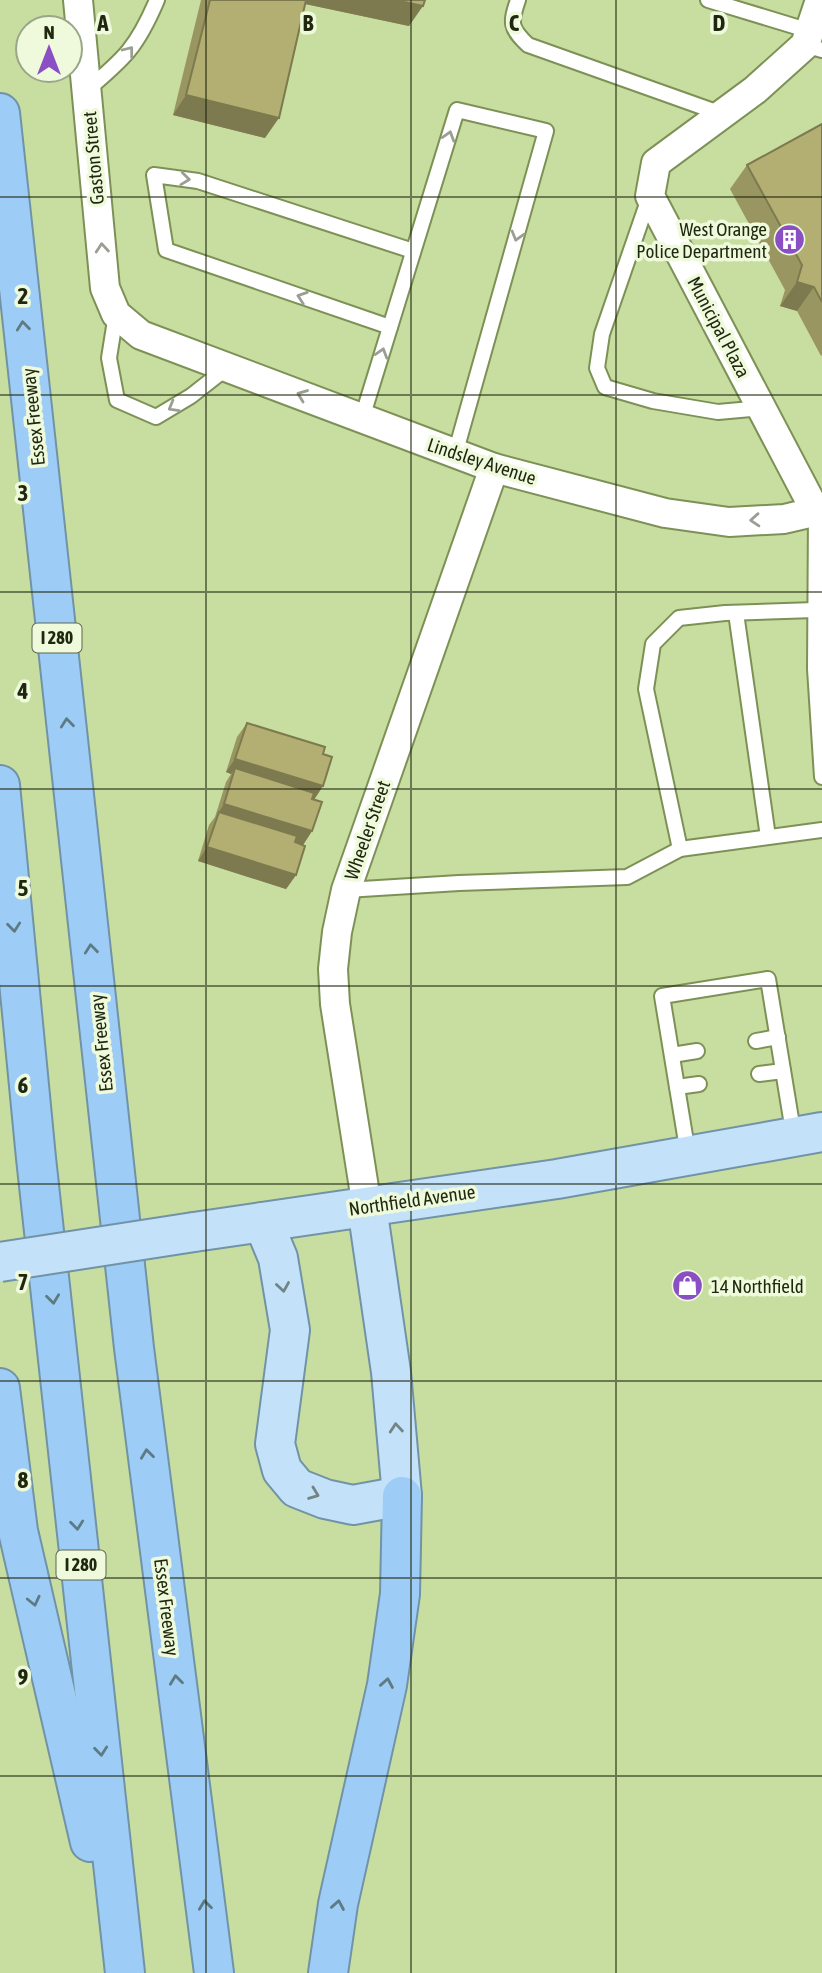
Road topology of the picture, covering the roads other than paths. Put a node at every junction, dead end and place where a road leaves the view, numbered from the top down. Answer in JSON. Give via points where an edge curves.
{"nodes":[{"id":1,"x":78,"y":0,"type":"edge"},
{"id":2,"x":157,"y":0,"type":"edge"},
{"id":3,"x":518,"y":0,"type":"edge"},
{"id":4,"x":708,"y":0,"type":"edge"},
{"id":5,"x":820,"y":0,"type":"edge"},
{"id":6,"x":812,"y":42,"type":"edge"},
{"id":7,"x":87,"y":90,"type":"junction"},
{"id":8,"x":0,"y":113,"type":"edge"},
{"id":9,"x":722,"y":114,"type":"junction"},
{"id":10,"x":650,"y":196,"type":"junction"},
{"id":11,"x":413,"y":251,"type":"junction"},
{"id":12,"x":116,"y":314,"type":"junction"},
{"id":13,"x":390,"y":327,"type":"junction"},
{"id":14,"x":228,"y":367,"type":"junction"},
{"id":15,"x":762,"y":408,"type":"junction"},
{"id":16,"x":362,"y":418,"type":"junction"},
{"id":17,"x":455,"y":454,"type":"junction"},
{"id":18,"x":494,"y":468,"type":"junction"},
{"id":19,"x":819,"y":511,"type":"edge"},
{"id":20,"x":815,"y":610,"type":"junction"},
{"id":21,"x":736,"y":613,"type":"junction"},
{"id":22,"x":822,"y":776,"type":"edge"},
{"id":23,"x":0,"y":785,"type":"edge"},
{"id":24,"x":822,"y":830,"type":"edge"},
{"id":25,"x":768,"y":837,"type":"junction"},
{"id":26,"x":680,"y":849,"type":"junction"},
{"id":27,"x":346,"y":890,"type":"junction"},
{"id":28,"x":778,"y":1037,"type":"junction"},
{"id":29,"x":756,"y":1041,"type":"dead end"},
{"id":30,"x":697,"y":1051,"type":"dead end"},
{"id":31,"x":672,"y":1055,"type":"junction"},
{"id":32,"x":783,"y":1071,"type":"junction"},
{"id":33,"x":759,"y":1074,"type":"dead end"},
{"id":34,"x":699,"y":1084,"type":"dead end"},
{"id":35,"x":677,"y":1087,"type":"junction"},
{"id":36,"x":808,"y":1134,"type":"edge"},
{"id":37,"x":688,"y":1156,"type":"junction"},
{"id":38,"x":367,"y":1207,"type":"junction"},
{"id":39,"x":263,"y":1222,"type":"junction"},
{"id":40,"x":0,"y":1262,"type":"edge"},
{"id":41,"x":0,"y":1388,"type":"edge"},
{"id":42,"x":402,"y":1496,"type":"junction"},
{"id":43,"x":122,"y":1973,"type":"edge"},
{"id":44,"x":214,"y":1973,"type":"edge"},
{"id":45,"x":328,"y":1973,"type":"edge"}],
"edges":[{"from":1,"to":7,"type":"street","name":"Gaston Street"},
{"from":7,"to":2,"type":"lane","one_way":true,"via":[[124,59],[143,33]]},
{"from":3,"to":9,"type":"lane","via":[[512,19],[515,33],[528,44]]},
{"from":4,"to":6,"type":"lane"},
{"from":5,"to":6,"type":"street"},
{"from":6,"to":9,"type":"street"},
{"from":12,"to":7,"type":"street","name":"Gaston Street","one_way":true,"via":[[105,288]]},
{"from":44,"to":8,"type":"highway","name":"Essex Freeway","number":"I 280","one_way":true,"via":[[134,1348]]},
{"from":9,"to":10,"type":"street","via":[[656,163]]},
{"from":10,"to":15,"type":"street","name":"Municipal Plaza"},
{"from":10,"to":15,"type":"lane","via":[[602,334],[597,368],[605,387],[718,412]]},
{"from":11,"to":13,"type":"lane"},
{"from":13,"to":11,"type":"lane","one_way":true,"via":[[166,250],[154,175],[198,181]]},
{"from":11,"to":17,"type":"lane","one_way":true,"via":[[457,110],[546,131]]},
{"from":12,"to":14,"type":"street","name":"Lindsley Avenue","via":[[141,335]]},
{"from":14,"to":12,"type":"lane","one_way":true,"via":[[191,397],[156,417],[117,400],[109,358]]},
{"from":16,"to":13,"type":"lane","one_way":true},
{"from":16,"to":14,"type":"street","name":"Lindsley Avenue","one_way":true},
{"from":15,"to":19,"type":"street","name":"Municipal Plaza"},
{"from":16,"to":17,"type":"street","name":"Lindsley Avenue"},
{"from":17,"to":18,"type":"street","name":"Lindsley Avenue"},
{"from":19,"to":18,"type":"street","name":"Lindsley Avenue","one_way":true,"via":[[784,519],[729,522],[678,515]]},
{"from":18,"to":27,"type":"street","name":"Wheeler Street"},
{"from":19,"to":20,"type":"lane"},
{"from":20,"to":21,"type":"lane"},
{"from":20,"to":22,"type":"lane"},
{"from":21,"to":25,"type":"lane"},
{"from":21,"to":26,"type":"lane","via":[[679,618],[653,644],[646,689]]},
{"from":23,"to":43,"type":"highway","number":"I 280","one_way":true},
{"from":24,"to":25,"type":"lane"},
{"from":25,"to":26,"type":"lane"},
{"from":26,"to":27,"type":"lane","via":[[627,877]]},
{"from":27,"to":38,"type":"street","name":"Wheeler Street","via":[[337,932],[335,1004]]},
{"from":28,"to":29,"type":"lane"},
{"from":28,"to":31,"type":"lane","via":[[768,979],[662,996]]},
{"from":28,"to":32,"type":"lane"},
{"from":30,"to":31,"type":"lane"},
{"from":31,"to":35,"type":"lane"},
{"from":32,"to":33,"type":"lane"},
{"from":32,"to":36,"type":"lane"},
{"from":34,"to":35,"type":"lane"},
{"from":35,"to":37,"type":"lane"},
{"from":36,"to":37,"type":"main road","name":"Northfield Avenue"},
{"from":37,"to":38,"type":"main road","name":"Northfield Avenue"},
{"from":38,"to":39,"type":"main road","name":"Northfield Avenue"},
{"from":42,"to":38,"type":"main road","one_way":true,"via":[[391,1372]]},
{"from":39,"to":40,"type":"main road","name":"Northfield Avenue","bridge":true},
{"from":39,"to":42,"type":"main road","one_way":true,"via":[[278,1258],[290,1330],[275,1444],[282,1469],[298,1488],[334,1501],[353,1505]]},
{"from":41,"to":43,"type":"highway","one_way":true,"via":[[18,1531]]},
{"from":45,"to":42,"type":"highway","one_way":true,"via":[[338,1904],[387,1685],[400,1594]]}]}
